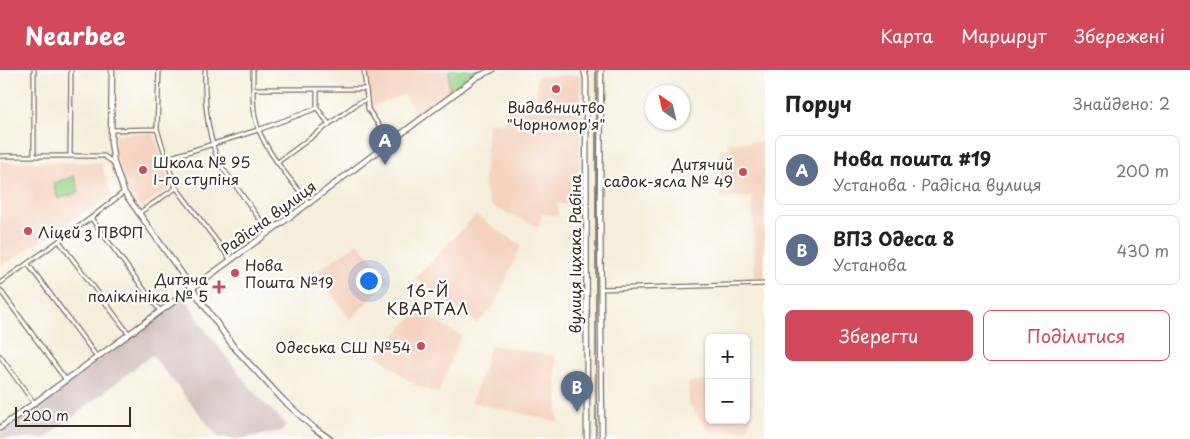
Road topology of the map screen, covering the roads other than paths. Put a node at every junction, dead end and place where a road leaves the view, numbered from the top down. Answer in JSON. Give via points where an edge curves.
{"nodes":[{"id":1,"x":34,"y":70,"type":"edge"},
{"id":2,"x":71,"y":70,"type":"edge"},
{"id":3,"x":112,"y":70,"type":"edge"},
{"id":4,"x":159,"y":70,"type":"edge"},
{"id":5,"x":205,"y":70,"type":"edge"},
{"id":6,"x":253,"y":70,"type":"edge"},
{"id":7,"x":364,"y":70,"type":"edge"},
{"id":8,"x":482,"y":70,"type":"edge"},
{"id":9,"x":492,"y":70,"type":"edge"},
{"id":10,"x":584,"y":70,"type":"edge"},
{"id":11,"x":601,"y":70,"type":"edge"},
{"id":12,"x":478,"y":77,"type":"junction"},
{"id":13,"x":253,"y":89,"type":"junction"},
{"id":14,"x":317,"y":89,"type":"junction"},
{"id":15,"x":365,"y":89,"type":"junction"},
{"id":16,"x":366,"y":100,"type":"junction"},
{"id":17,"x":317,"y":108,"type":"junction"},
{"id":18,"x":328,"y":124,"type":"junction"},
{"id":19,"x":157,"y":129,"type":"junction"},
{"id":20,"x":111,"y":130,"type":"junction"},
{"id":21,"x":258,"y":130,"type":"junction"},
{"id":22,"x":212,"y":143,"type":"junction"},
{"id":23,"x":390,"y":143,"type":"junction"},
{"id":24,"x":0,"y":156,"type":"edge"},
{"id":25,"x":34,"y":156,"type":"junction"},
{"id":26,"x":70,"y":156,"type":"junction"},
{"id":27,"x":165,"y":159,"type":"junction"},
{"id":28,"x":278,"y":162,"type":"junction"},
{"id":29,"x":114,"y":163,"type":"junction"},
{"id":30,"x":176,"y":188,"type":"junction"},
{"id":31,"x":124,"y":192,"type":"junction"},
{"id":32,"x":309,"y":203,"type":"junction"},
{"id":33,"x":139,"y":214,"type":"junction"},
{"id":34,"x":91,"y":218,"type":"junction"},
{"id":35,"x":269,"y":232,"type":"junction"},
{"id":36,"x":59,"y":241,"type":"junction"},
{"id":37,"x":230,"y":260,"type":"junction"},
{"id":38,"x":28,"y":264,"type":"junction"},
{"id":39,"x":0,"y":283,"type":"edge"},
{"id":40,"x":765,"y":284,"type":"edge"},
{"id":41,"x":192,"y":287,"type":"junction"},
{"id":42,"x":600,"y":289,"type":"junction"},
{"id":43,"x":0,"y":290,"type":"edge"},
{"id":44,"x":160,"y":311,"type":"junction"},
{"id":45,"x":129,"y":334,"type":"junction"},
{"id":46,"x":0,"y":356,"type":"edge"},
{"id":47,"x":97,"y":357,"type":"junction"},
{"id":48,"x":66,"y":380,"type":"junction"},
{"id":49,"x":34,"y":403,"type":"junction"},
{"id":50,"x":0,"y":427,"type":"edge"},
{"id":51,"x":330,"y":439,"type":"edge"},
{"id":52,"x":587,"y":439,"type":"edge"},
{"id":53,"x":602,"y":439,"type":"edge"}],
"edges":[{"from":1,"to":25,"type":"street"},
{"from":2,"to":26,"type":"street"},
{"from":3,"to":20,"type":"street"},
{"from":4,"to":19,"type":"street"},
{"from":5,"to":22,"type":"street","via":[[204,96]]},
{"from":6,"to":13,"type":"street"},
{"from":7,"to":15,"type":"street"},
{"from":8,"to":12,"type":"street","name":"Радісна вулиця"},
{"from":9,"to":12,"type":"street","name":"Радісна вулиця"},
{"from":10,"to":52,"type":"street","name":"вулиця Іцхака Рабіна"},
{"from":11,"to":42,"type":"street","name":"вулиця Іцхака Рабіна"},
{"from":12,"to":23,"type":"street","name":"Радісна вулиця"},
{"from":13,"to":14,"type":"street"},
{"from":13,"to":21,"type":"street"},
{"from":14,"to":15,"type":"street"},
{"from":14,"to":17,"type":"street"},
{"from":15,"to":16,"type":"street"},
{"from":16,"to":18,"type":"street"},
{"from":16,"to":23,"type":"street","via":[[368,109]]},
{"from":17,"to":18,"type":"street"},
{"from":17,"to":21,"type":"street"},
{"from":18,"to":28,"type":"street"},
{"from":19,"to":20,"type":"street"},
{"from":19,"to":27,"type":"street"},
{"from":20,"to":29,"type":"street"},
{"from":21,"to":22,"type":"street"},
{"from":21,"to":28,"type":"street"},
{"from":22,"to":27,"type":"street"},
{"from":22,"to":35,"type":"street","via":[[219,163]]},
{"from":23,"to":32,"type":"street","name":"Радісна вулиця"},
{"from":24,"to":25,"type":"street"},
{"from":25,"to":26,"type":"street"},
{"from":26,"to":29,"type":"street","via":[[104,156]]},
{"from":27,"to":30,"type":"street"},
{"from":28,"to":32,"type":"street"},
{"from":29,"to":31,"type":"street"},
{"from":30,"to":33,"type":"street"},
{"from":30,"to":37,"type":"street"},
{"from":31,"to":33,"type":"street"},
{"from":31,"to":34,"type":"street"},
{"from":32,"to":35,"type":"street","name":"Радісна вулиця"},
{"from":33,"to":41,"type":"street"},
{"from":34,"to":36,"type":"street"},
{"from":34,"to":44,"type":"street"},
{"from":35,"to":37,"type":"street","name":"Радісна вулиця"},
{"from":36,"to":38,"type":"street"},
{"from":36,"to":45,"type":"street"},
{"from":37,"to":41,"type":"street","name":"Радісна вулиця"},
{"from":38,"to":39,"type":"street"},
{"from":38,"to":47,"type":"street"},
{"from":40,"to":42,"type":"street"},
{"from":41,"to":44,"type":"street","name":"Радісна вулиця"},
{"from":41,"to":51,"type":"street","via":[[219,328],[256,372],[283,400]]},
{"from":42,"to":53,"type":"street","name":"вулиця Іцхака Рабіна"},
{"from":43,"to":48,"type":"street"},
{"from":44,"to":45,"type":"street","name":"Радісна вулиця"},
{"from":45,"to":47,"type":"street","name":"Радісна вулиця"},
{"from":46,"to":49,"type":"street"},
{"from":47,"to":48,"type":"street","name":"Радісна вулиця"},
{"from":48,"to":49,"type":"street","name":"Радісна вулиця"},
{"from":49,"to":50,"type":"street","name":"Радісна вулиця"}]}
